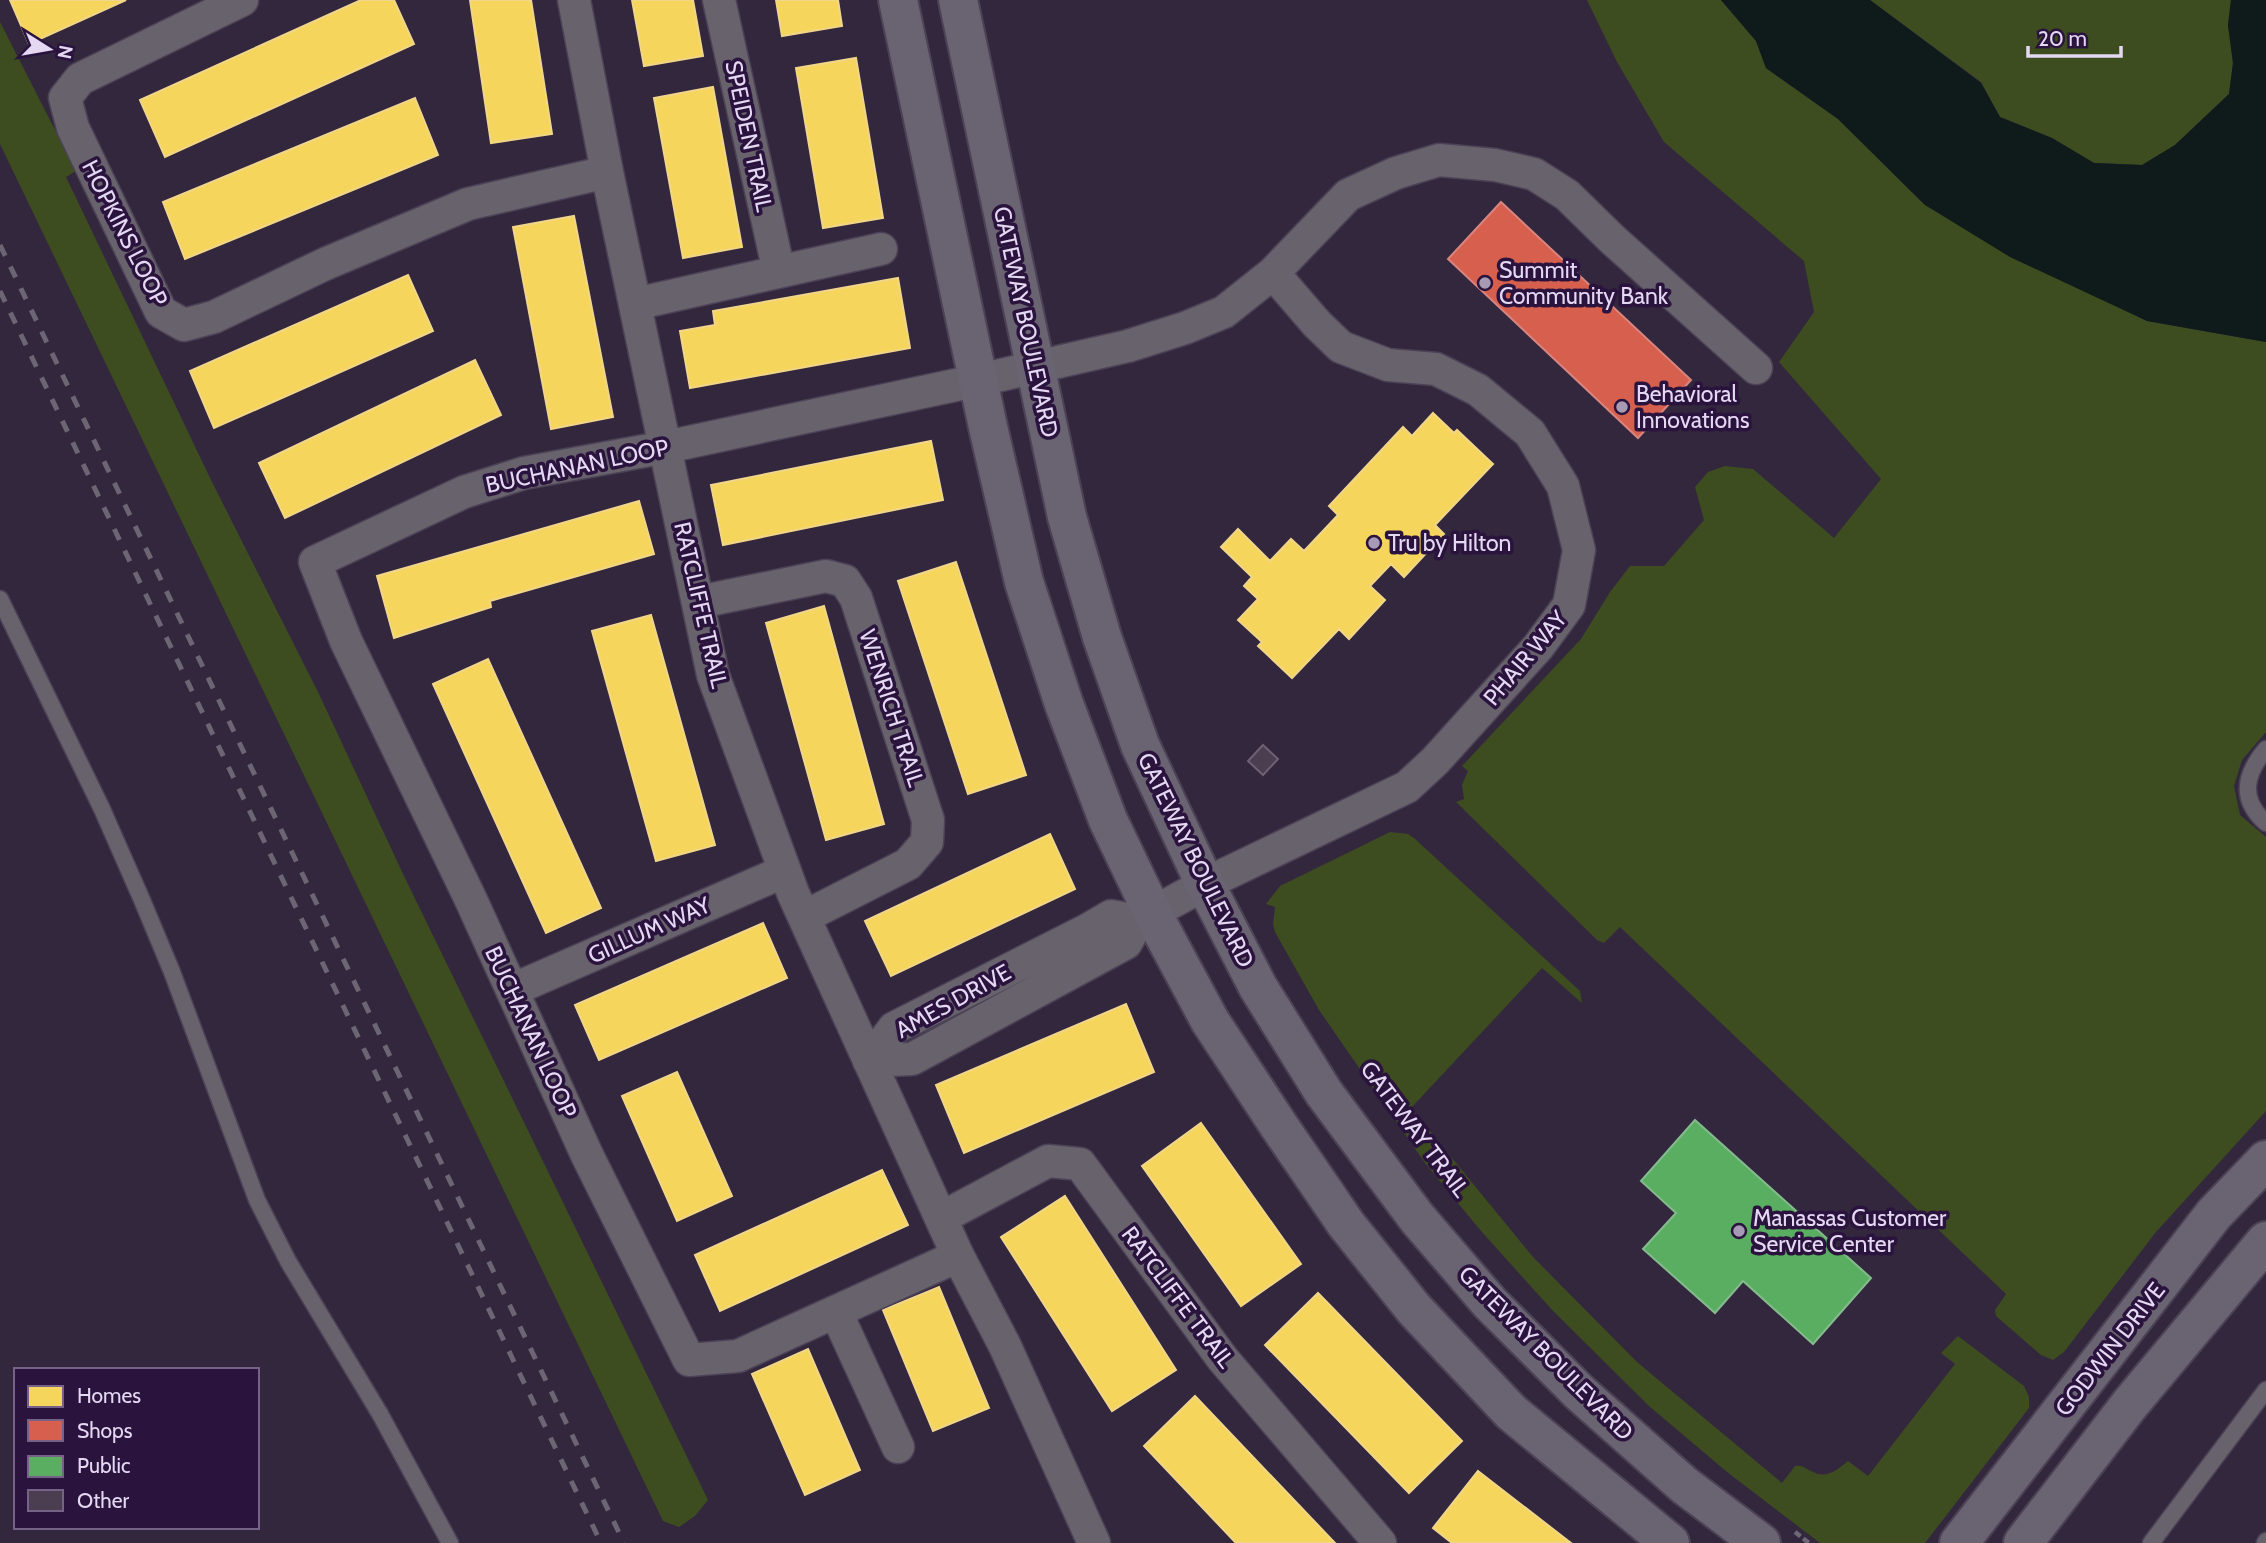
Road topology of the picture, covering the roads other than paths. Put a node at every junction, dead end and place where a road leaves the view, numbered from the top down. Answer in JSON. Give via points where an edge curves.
{"nodes":[{"id":1,"x":242,"y":0,"type":"edge"},
{"id":2,"x":574,"y":0,"type":"edge"},
{"id":3,"x":719,"y":0,"type":"edge"},
{"id":4,"x":898,"y":0,"type":"edge"},
{"id":5,"x":958,"y":0,"type":"edge"},
{"id":6,"x":607,"y":172,"type":"junction"},
{"id":7,"x":881,"y":249,"type":"dead end"},
{"id":8,"x":779,"y":272,"type":"junction"},
{"id":9,"x":1273,"y":273,"type":"junction"},
{"id":10,"x":635,"y":304,"type":"junction"},
{"id":11,"x":1037,"y":366,"type":"junction"},
{"id":12,"x":1756,"y":368,"type":"dead end"},
{"id":13,"x":979,"y":380,"type":"junction"},
{"id":14,"x":666,"y":447,"type":"junction"},
{"id":15,"x":0,"y":599,"type":"edge"},
{"id":16,"x":699,"y":602,"type":"junction"},
{"id":17,"x":2266,"y":749,"type":"edge"},
{"id":18,"x":2266,"y":823,"type":"edge"},
{"id":19,"x":785,"y":870,"type":"junction"},
{"id":20,"x":1205,"y":884,"type":"junction"},
{"id":21,"x":804,"y":917,"type":"junction"},
{"id":22,"x":1146,"y":918,"type":"junction"},
{"id":23,"x":512,"y":990,"type":"junction"},
{"id":24,"x":869,"y":1061,"type":"junction"},
{"id":25,"x":2266,"y":1160,"type":"edge"},
{"id":26,"x":941,"y":1218,"type":"junction"},
{"id":27,"x":2266,"y":1241,"type":"edge"},
{"id":28,"x":958,"y":1256,"type":"junction"},
{"id":29,"x":836,"y":1311,"type":"junction"},
{"id":30,"x":2266,"y":1390,"type":"edge"},
{"id":31,"x":898,"y":1447,"type":"dead end"},
{"id":32,"x":1774,"y":1534,"type":"edge"},
{"id":33,"x":450,"y":1543,"type":"edge"},
{"id":34,"x":1094,"y":1543,"type":"edge"},
{"id":35,"x":1380,"y":1543,"type":"edge"},
{"id":36,"x":1670,"y":1543,"type":"edge"},
{"id":37,"x":1959,"y":1543,"type":"edge"},
{"id":38,"x":2023,"y":1543,"type":"edge"},
{"id":39,"x":2151,"y":1543,"type":"edge"}],
"edges":[{"from":1,"to":6,"type":"street","name":"HOPKINS LOOP","via":[[80,79],[65,98],[73,128],[161,312],[184,326],[214,317],[468,204]]},
{"from":2,"to":6,"type":"street","name":"RATCLIFFE TRAIL"},
{"from":3,"to":8,"type":"street","name":"SPEIDEN TRAIL"},
{"from":4,"to":13,"type":"street"},
{"from":5,"to":11,"type":"street","name":"GATEWAY BOULEVARD"},
{"from":6,"to":10,"type":"street","name":"RATCLIFFE TRAIL"},
{"from":7,"to":8,"type":"street"},
{"from":8,"to":10,"type":"street"},
{"from":9,"to":11,"type":"street","name":"BUCHANAN LOOP","via":[[1224,312],[1185,328]]},
{"from":9,"to":12,"type":"street","name":"BUCHANAN LOOP","via":[[1348,195],[1439,160],[1495,165],[1534,174],[1567,195]]},
{"from":9,"to":20,"type":"street","name":"PHAIR WAY","via":[[1341,347],[1388,365],[1436,369],[1478,390],[1530,433],[1563,486],[1579,550],[1569,605],[1538,647],[1436,761],[1407,786]]},
{"from":10,"to":14,"type":"street","name":"RATCLIFFE TRAIL"},
{"from":11,"to":13,"type":"street","name":"BUCHANAN LOOP"},
{"from":11,"to":20,"type":"street","name":"GATEWAY BOULEVARD","via":[[1068,517],[1102,637],[1140,745]]},
{"from":13,"to":14,"type":"street","name":"BUCHANAN LOOP"},
{"from":13,"to":22,"type":"street","via":[[1024,582]]},
{"from":14,"to":16,"type":"street","name":"RATCLIFFE TRAIL"},
{"from":14,"to":23,"type":"street","name":"BUCHANAN LOOP","via":[[524,473],[464,492],[315,562],[346,641]]},
{"from":15,"to":33,"type":"lane","via":[[142,900],[257,1200]]},
{"from":16,"to":19,"type":"street","name":"RATCLIFFE TRAIL","via":[[713,675]]},
{"from":16,"to":21,"type":"street","name":"WENRICH TRAIL","via":[[827,576],[845,581],[856,598],[928,820],[927,842],[908,864]]},
{"from":17,"to":18,"type":"lane","via":[[2253,765],[2247,783],[2250,801]]},
{"from":19,"to":21,"type":"street","name":"RATCLIFFE TRAIL"},
{"from":19,"to":23,"type":"street","name":"GILLUM WAY"},
{"from":20,"to":22,"type":"street"},
{"from":20,"to":32,"type":"street","name":"GATEWAY BOULEVARD","via":[[1258,987],[1324,1093],[1417,1218],[1490,1303],[1684,1485]]},
{"from":21,"to":24,"type":"street","name":"RATCLIFFE TRAIL"},
{"from":22,"to":24,"type":"street","name":"AMES DRIVE","via":[[1111,916],[894,1027]]},
{"from":22,"to":36,"type":"street","via":[[1279,1126],[1346,1223],[1414,1309],[1511,1412]]},
{"from":23,"to":29,"type":"street","name":"BUCHANAN LOOP","via":[[689,1360],[738,1356]]},
{"from":24,"to":26,"type":"street","name":"RATCLIFFE TRAIL"},
{"from":25,"to":37,"type":"street","name":"GODWIN DRIVE","via":[[2214,1214]]},
{"from":26,"to":28,"type":"street","name":"RATCLIFFE TRAIL"},
{"from":26,"to":35,"type":"street","name":"RATCLIFFE TRAIL","via":[[1048,1161],[1080,1164],[1222,1358]]},
{"from":27,"to":38,"type":"street","via":[[2130,1404]]},
{"from":28,"to":29,"type":"street","name":"BUCHANAN LOOP"},
{"from":28,"to":34,"type":"street","name":"RATCLIFFE TRAIL","via":[[1005,1346]]},
{"from":29,"to":31,"type":"street"},
{"from":30,"to":39,"type":"lane"}]}
